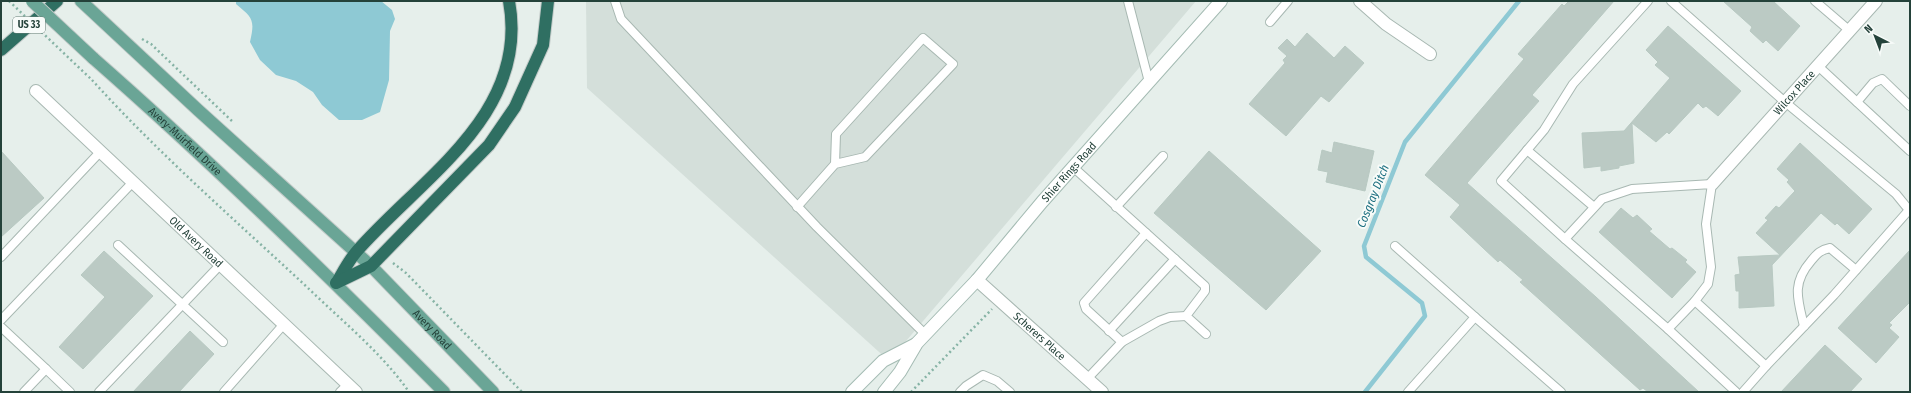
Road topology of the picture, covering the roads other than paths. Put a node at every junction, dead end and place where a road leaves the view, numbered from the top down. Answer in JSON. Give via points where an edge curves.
{"nodes":[{"id":1,"x":32,"y":1,"type":"edge"},
{"id":2,"x":57,"y":1,"type":"edge"},
{"id":3,"x":82,"y":1,"type":"edge"},
{"id":4,"x":509,"y":1,"type":"edge"},
{"id":5,"x":548,"y":1,"type":"edge"},
{"id":6,"x":615,"y":1,"type":"edge"},
{"id":7,"x":1128,"y":1,"type":"edge"},
{"id":8,"x":1221,"y":1,"type":"edge"},
{"id":9,"x":1288,"y":1,"type":"edge"},
{"id":10,"x":1360,"y":1,"type":"edge"},
{"id":11,"x":1648,"y":1,"type":"edge"},
{"id":12,"x":1671,"y":1,"type":"edge"},
{"id":13,"x":1815,"y":1,"type":"edge"},
{"id":14,"x":1876,"y":1,"type":"edge"},
{"id":15,"x":1270,"y":22,"type":"dead end"},
{"id":16,"x":1850,"y":31,"type":"junction"},
{"id":17,"x":1,"y":50,"type":"edge"},
{"id":18,"x":1430,"y":54,"type":"dead end"},
{"id":19,"x":1818,"y":66,"type":"junction"},
{"id":20,"x":1149,"y":82,"type":"junction"},
{"id":21,"x":36,"y":90,"type":"dead end"},
{"id":22,"x":1785,"y":102,"type":"junction"},
{"id":23,"x":1857,"y":102,"type":"junction"},
{"id":24,"x":1910,"y":106,"type":"edge"},
{"id":25,"x":1527,"y":150,"type":"junction"},
{"id":26,"x":1910,"y":151,"type":"edge"},
{"id":27,"x":101,"y":152,"type":"junction"},
{"id":28,"x":1163,"y":156,"type":"dead end"},
{"id":29,"x":835,"y":164,"type":"junction"},
{"id":30,"x":1073,"y":167,"type":"junction"},
{"id":31,"x":133,"y":182,"type":"junction"},
{"id":32,"x":1712,"y":184,"type":"junction"},
{"id":33,"x":797,"y":207,"type":"junction"},
{"id":34,"x":1116,"y":207,"type":"junction"},
{"id":35,"x":1594,"y":207,"type":"junction"},
{"id":36,"x":1146,"y":233,"type":"junction"},
{"id":37,"x":1565,"y":239,"type":"junction"},
{"id":38,"x":118,"y":245,"type":"dead end"},
{"id":39,"x":1395,"y":246,"type":"dead end"},
{"id":40,"x":356,"y":252,"type":"junction"},
{"id":41,"x":1,"y":257,"type":"edge"},
{"id":42,"x":1175,"y":259,"type":"junction"},
{"id":43,"x":221,"y":264,"type":"junction"},
{"id":44,"x":371,"y":266,"type":"junction"},
{"id":45,"x":1856,"y":270,"type":"junction"},
{"id":46,"x":977,"y":280,"type":"junction"},
{"id":47,"x":336,"y":283,"type":"junction"},
{"id":48,"x":1695,"y":301,"type":"junction"},
{"id":49,"x":182,"y":305,"type":"junction"},
{"id":50,"x":1186,"y":316,"type":"junction"},
{"id":51,"x":1475,"y":317,"type":"junction"},
{"id":52,"x":1,"y":320,"type":"edge"},
{"id":53,"x":284,"y":324,"type":"junction"},
{"id":54,"x":1804,"y":326,"type":"junction"},
{"id":55,"x":1,"y":327,"type":"edge"},
{"id":56,"x":1668,"y":329,"type":"junction"},
{"id":57,"x":1110,"y":331,"type":"junction"},
{"id":58,"x":1206,"y":334,"type":"dead end"},
{"id":59,"x":921,"y":339,"type":"junction"},
{"id":60,"x":223,"y":342,"type":"dead end"},
{"id":61,"x":1122,"y":342,"type":"junction"},
{"id":62,"x":1766,"y":366,"type":"junction"},
{"id":63,"x":46,"y":369,"type":"junction"},
{"id":64,"x":1088,"y":379,"type":"junction"},
{"id":65,"x":348,"y":389,"type":"edge"},
{"id":66,"x":24,"y":392,"type":"edge"},
{"id":67,"x":70,"y":392,"type":"edge"},
{"id":68,"x":99,"y":392,"type":"edge"},
{"id":69,"x":224,"y":392,"type":"edge"},
{"id":70,"x":444,"y":392,"type":"edge"},
{"id":71,"x":493,"y":392,"type":"edge"},
{"id":72,"x":852,"y":392,"type":"edge"},
{"id":73,"x":884,"y":392,"type":"edge"},
{"id":74,"x":960,"y":392,"type":"edge"},
{"id":75,"x":1010,"y":392,"type":"edge"},
{"id":76,"x":1102,"y":392,"type":"edge"},
{"id":77,"x":1408,"y":392,"type":"edge"},
{"id":78,"x":1561,"y":392,"type":"edge"},
{"id":79,"x":1736,"y":392,"type":"edge"},
{"id":80,"x":1743,"y":392,"type":"edge"}],
"edges":[{"from":1,"to":47,"type":"main road","name":"Avery-Muirfield Drive","bridge":true,"via":[[175,130]]},
{"from":2,"to":17,"type":"highway","number":"US 33"},
{"from":3,"to":40,"type":"main road"},
{"from":4,"to":40,"type":"highway","via":[[511,39],[506,68],[496,97],[472,133],[442,168]]},
{"from":5,"to":44,"type":"highway","via":[[543,45],[515,107],[489,145]]},
{"from":6,"to":33,"type":"lane","via":[[622,19]]},
{"from":7,"to":20,"type":"lane"},
{"from":8,"to":20,"type":"street","name":"Shier Rings Road"},
{"from":9,"to":15,"type":"lane"},
{"from":10,"to":18,"type":"street","via":[[1386,24]]},
{"from":11,"to":25,"type":"lane","via":[[1573,84],[1544,130]]},
{"from":12,"to":22,"type":"lane"},
{"from":13,"to":16,"type":"lane"},
{"from":14,"to":16,"type":"street","name":"Wilcox Place"},
{"from":16,"to":19,"type":"street","name":"Wilcox Place"},
{"from":19,"to":22,"type":"street","name":"Wilcox Place"},
{"from":19,"to":23,"type":"lane"},
{"from":20,"to":30,"type":"street","name":"Shier Rings Road"},
{"from":21,"to":27,"type":"street","name":"Old Avery Road"},
{"from":22,"to":32,"type":"street","name":"Wilcox Place"},
{"from":22,"to":45,"type":"lane","via":[[1896,194],[1909,210]]},
{"from":23,"to":24,"type":"lane","via":[[1873,83],[1882,79]]},
{"from":23,"to":26,"type":"lane"},
{"from":25,"to":35,"type":"lane"},
{"from":25,"to":37,"type":"lane","via":[[1501,181]]},
{"from":27,"to":31,"type":"street","name":"Old Avery Road"},
{"from":27,"to":41,"type":"lane"},
{"from":28,"to":34,"type":"lane"},
{"from":29,"to":29,"type":"lane","via":[[865,157],[953,64],[923,38],[836,134]]},
{"from":29,"to":33,"type":"lane"},
{"from":30,"to":34,"type":"lane"},
{"from":30,"to":46,"type":"street","name":"Shier Rings Road"},
{"from":31,"to":43,"type":"street","name":"Old Avery Road"},
{"from":31,"to":52,"type":"lane"},
{"from":32,"to":35,"type":"lane","via":[[1632,189],[1602,199]]},
{"from":32,"to":48,"type":"lane","via":[[1706,224],[1711,267],[1708,284]]},
{"from":33,"to":59,"type":"lane"},
{"from":34,"to":36,"type":"lane"},
{"from":35,"to":37,"type":"lane"},
{"from":36,"to":42,"type":"lane"},
{"from":36,"to":57,"type":"lane","via":[[1084,303],[1086,309]]},
{"from":37,"to":56,"type":"lane"},
{"from":38,"to":49,"type":"lane"},
{"from":39,"to":51,"type":"lane"},
{"from":40,"to":44,"type":"main road"},
{"from":40,"to":47,"type":"highway"},
{"from":42,"to":50,"type":"lane","via":[[1204,286],[1205,291]]},
{"from":42,"to":57,"type":"lane"},
{"from":43,"to":49,"type":"lane"},
{"from":43,"to":53,"type":"street","name":"Old Avery Road"},
{"from":44,"to":47,"type":"highway"},
{"from":44,"to":71,"type":"main road","name":"Avery Road"},
{"from":45,"to":54,"type":"lane"},
{"from":45,"to":54,"type":"lane","via":[[1830,248],[1821,250],[1798,281],[1798,301]]},
{"from":46,"to":59,"type":"street","name":"Shier Rings Road"},
{"from":46,"to":64,"type":"street","name":"Scherers Place"},
{"from":47,"to":70,"type":"main road"},
{"from":48,"to":56,"type":"lane"},
{"from":48,"to":62,"type":"lane"},
{"from":49,"to":60,"type":"lane"},
{"from":49,"to":68,"type":"lane"},
{"from":50,"to":58,"type":"lane"},
{"from":50,"to":61,"type":"lane","via":[[1159,321]]},
{"from":51,"to":77,"type":"lane"},
{"from":51,"to":78,"type":"lane"},
{"from":53,"to":65,"type":"street","name":"Old Avery Road"},
{"from":53,"to":69,"type":"lane"},
{"from":54,"to":62,"type":"lane"},
{"from":55,"to":63,"type":"lane"},
{"from":56,"to":79,"type":"lane"},
{"from":57,"to":61,"type":"lane"},
{"from":59,"to":72,"type":"street","name":"Shier Rings Road","via":[[883,362]]},
{"from":59,"to":73,"type":"street","name":"Shier Rings Road"},
{"from":61,"to":64,"type":"lane"},
{"from":62,"to":80,"type":"lane"},
{"from":63,"to":66,"type":"lane"},
{"from":63,"to":67,"type":"lane"},
{"from":64,"to":76,"type":"street","name":"Scherers Place"},
{"from":74,"to":75,"type":"lane","via":[[983,375],[997,381]]}]}
